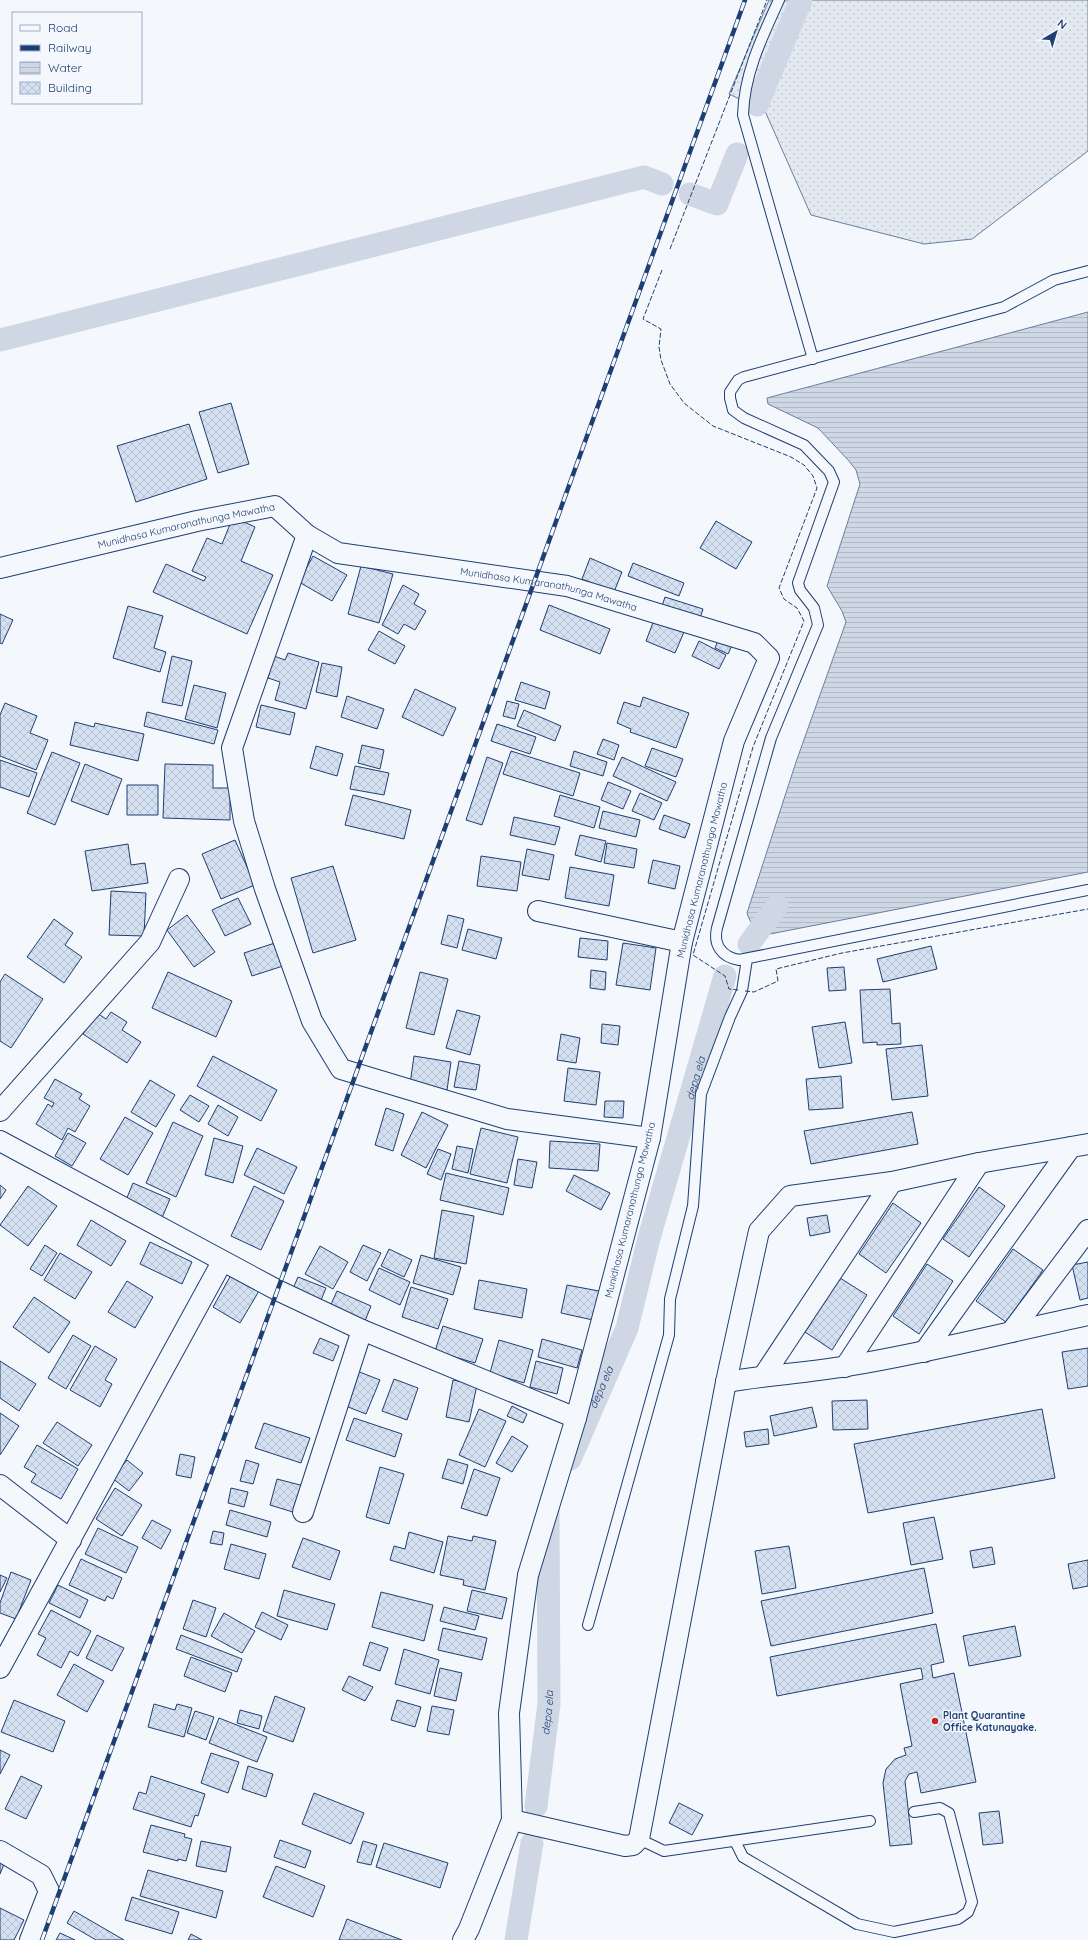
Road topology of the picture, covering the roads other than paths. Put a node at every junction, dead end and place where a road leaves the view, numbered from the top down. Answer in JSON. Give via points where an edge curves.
{"nodes":[{"id":1,"x":779,"y":0,"type":"edge"},
{"id":2,"x":1088,"y":271,"type":"edge"},
{"id":3,"x":813,"y":359,"type":"junction"},
{"id":4,"x":307,"y":535,"type":"junction"},
{"id":5,"x":0,"y":568,"type":"edge"},
{"id":6,"x":179,"y":879,"type":"dead end"},
{"id":7,"x":1088,"y":890,"type":"edge"},
{"id":8,"x":538,"y":911,"type":"dead end"},
{"id":9,"x":682,"y":942,"type":"junction"},
{"id":10,"x":747,"y":959,"type":"junction"},
{"id":11,"x":0,"y":1111,"type":"edge"},
{"id":12,"x":650,"y":1138,"type":"junction"},
{"id":13,"x":0,"y":1141,"type":"edge"},
{"id":14,"x":1080,"y":1145,"type":"edge"},
{"id":15,"x":979,"y":1163,"type":"junction"},
{"id":16,"x":892,"y":1182,"type":"junction"},
{"id":17,"x":1088,"y":1230,"type":"edge"},
{"id":18,"x":222,"y":1262,"type":"junction"},
{"id":19,"x":1088,"y":1315,"type":"edge"},
{"id":20,"x":362,"y":1330,"type":"junction"},
{"id":21,"x":1011,"y":1332,"type":"junction"},
{"id":22,"x":924,"y":1352,"type":"junction"},
{"id":23,"x":845,"y":1367,"type":"junction"},
{"id":24,"x":764,"y":1375,"type":"junction"},
{"id":25,"x":726,"y":1382,"type":"junction"},
{"id":26,"x":576,"y":1418,"type":"junction"},
{"id":27,"x":0,"y":1485,"type":"edge"},
{"id":28,"x":303,"y":1512,"type":"dead end"},
{"id":29,"x":71,"y":1540,"type":"junction"},
{"id":30,"x":588,"y":1625,"type":"dead end"},
{"id":31,"x":0,"y":1668,"type":"edge"},
{"id":32,"x":914,"y":1812,"type":"dead end"},
{"id":33,"x":512,"y":1820,"type":"junction"},
{"id":34,"x":870,"y":1821,"type":"dead end"},
{"id":35,"x":639,"y":1839,"type":"junction"},
{"id":36,"x":735,"y":1841,"type":"junction"},
{"id":37,"x":0,"y":1850,"type":"edge"},
{"id":38,"x":30,"y":1940,"type":"edge"},
{"id":39,"x":463,"y":1940,"type":"edge"}],
"edges":[{"from":1,"to":3,"type":"lane","via":[[750,70],[743,96],[743,115]]},
{"from":2,"to":3,"type":"lane","via":[[1054,280],[1004,307]]},
{"from":3,"to":10,"type":"lane","via":[[744,377],[733,386],[730,398],[737,415],[804,445],[829,471],[834,482],[798,583],[800,590],[814,608],[818,625],[771,738],[715,935],[716,942],[724,954],[731,959]]},
{"from":4,"to":5,"type":"street","name":"Munidhasa Kumaranathunga Mawatha","via":[[275,506],[197,521]]},
{"from":4,"to":9,"type":"street","name":"Munidhasa Kumaranathunga Mawatha","via":[[338,553],[567,586],[754,643],[769,658],[734,741]]},
{"from":4,"to":12,"type":"street","via":[[232,748],[244,821],[265,889],[312,1021],[341,1068],[506,1119]]},
{"from":6,"to":11,"type":"street","via":[[150,942]]},
{"from":7,"to":10,"type":"lane"},
{"from":8,"to":9,"type":"street"},
{"from":9,"to":12,"type":"street","name":"Munidhasa Kumaranathunga Mawatha"},
{"from":10,"to":30,"type":"lane","via":[[742,991],[701,1094],[693,1206],[670,1299],[669,1335]]},
{"from":12,"to":26,"type":"street","name":"Munidhasa Kumaranathunga Mawatha"},
{"from":13,"to":18,"type":"street"},
{"from":14,"to":15,"type":"street"},
{"from":14,"to":22,"type":"street"},
{"from":15,"to":16,"type":"street"},
{"from":15,"to":23,"type":"street"},
{"from":16,"to":24,"type":"street"},
{"from":16,"to":25,"type":"street","via":[[790,1196],[759,1231]]},
{"from":17,"to":21,"type":"street"},
{"from":18,"to":20,"type":"street"},
{"from":18,"to":29,"type":"street"},
{"from":19,"to":21,"type":"street"},
{"from":20,"to":26,"type":"street"},
{"from":20,"to":28,"type":"street"},
{"from":21,"to":22,"type":"street"},
{"from":22,"to":23,"type":"street"},
{"from":23,"to":24,"type":"street"},
{"from":24,"to":25,"type":"street"},
{"from":25,"to":35,"type":"street"},
{"from":26,"to":33,"type":"street","name":"Munidhasa Kumaranathunga Mawatha","via":[[528,1575],[509,1713]]},
{"from":27,"to":29,"type":"street"},
{"from":29,"to":31,"type":"street"},
{"from":32,"to":36,"type":"lane","via":[[940,1808],[950,1814],[972,1902],[968,1912],[958,1919],[894,1932],[857,1924],[743,1857]]},
{"from":33,"to":35,"type":"street","via":[[625,1846],[633,1845]]},
{"from":33,"to":39,"type":"street","name":"Munidhasa Kumaranathunga Mawatha"},
{"from":34,"to":36,"type":"lane"},
{"from":35,"to":36,"type":"lane","via":[[664,1851]]},
{"from":37,"to":38,"type":"street","via":[[42,1874],[48,1891]]}]}
